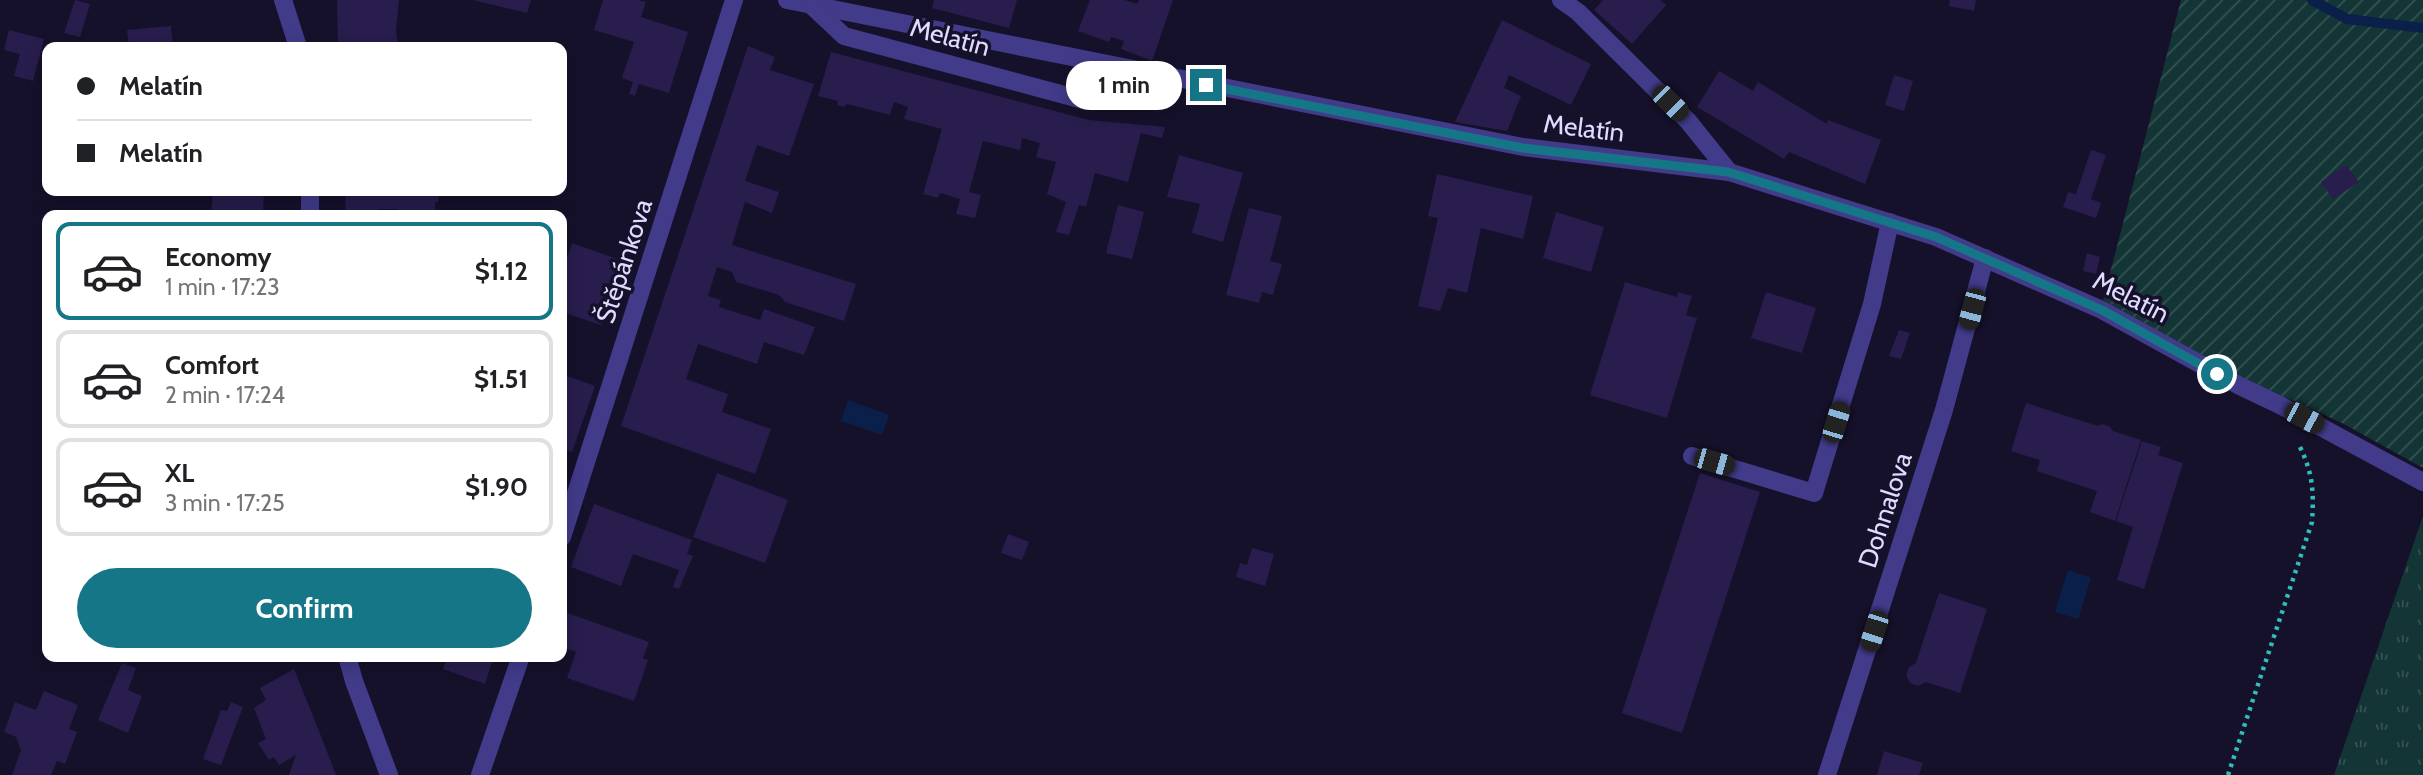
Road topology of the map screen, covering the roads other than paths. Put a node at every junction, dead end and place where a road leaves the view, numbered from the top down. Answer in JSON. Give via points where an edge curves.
{"nodes":[{"id":1,"x":284,"y":0,"type":"edge"},
{"id":2,"x":734,"y":0,"type":"edge"},
{"id":3,"x":787,"y":0,"type":"edge"},
{"id":4,"x":1561,"y":0,"type":"edge"},
{"id":5,"x":810,"y":4,"type":"junction"},
{"id":6,"x":297,"y":42,"type":"edge"},
{"id":7,"x":1087,"y":101,"type":"dead end"},
{"id":8,"x":1728,"y":172,"type":"junction"},
{"id":9,"x":1890,"y":222,"type":"junction"},
{"id":10,"x":1985,"y":258,"type":"junction"},
{"id":11,"x":1692,"y":456,"type":"dead end"},
{"id":12,"x":2423,"y":482,"type":"edge"},
{"id":13,"x":567,"y":521,"type":"edge"},
{"id":14,"x":349,"y":662,"type":"edge"},
{"id":15,"x":520,"y":662,"type":"edge"},
{"id":16,"x":389,"y":775,"type":"edge"},
{"id":17,"x":480,"y":775,"type":"edge"},
{"id":18,"x":1827,"y":775,"type":"edge"}],
"edges":[{"from":1,"to":6,"type":"street"},
{"from":2,"to":13,"type":"street","name":"Štěpánkova"},
{"from":3,"to":5,"type":"street","name":"Melatín"},
{"from":4,"to":8,"type":"street","via":[[1688,121]]},
{"from":5,"to":7,"type":"street","name":"Melatín","via":[[844,36]]},
{"from":5,"to":8,"type":"street","name":"Melatín","via":[[1523,148]]},
{"from":8,"to":9,"type":"street","name":"Melatín"},
{"from":9,"to":10,"type":"street","name":"Melatín"},
{"from":9,"to":11,"type":"street","via":[[1872,304],[1814,493]]},
{"from":10,"to":12,"type":"street","name":"Melatín","via":[[2102,310]]},
{"from":10,"to":18,"type":"street","name":"Dohnalova","via":[[1944,410]]},
{"from":14,"to":16,"type":"street"},
{"from":15,"to":17,"type":"street"}]}
